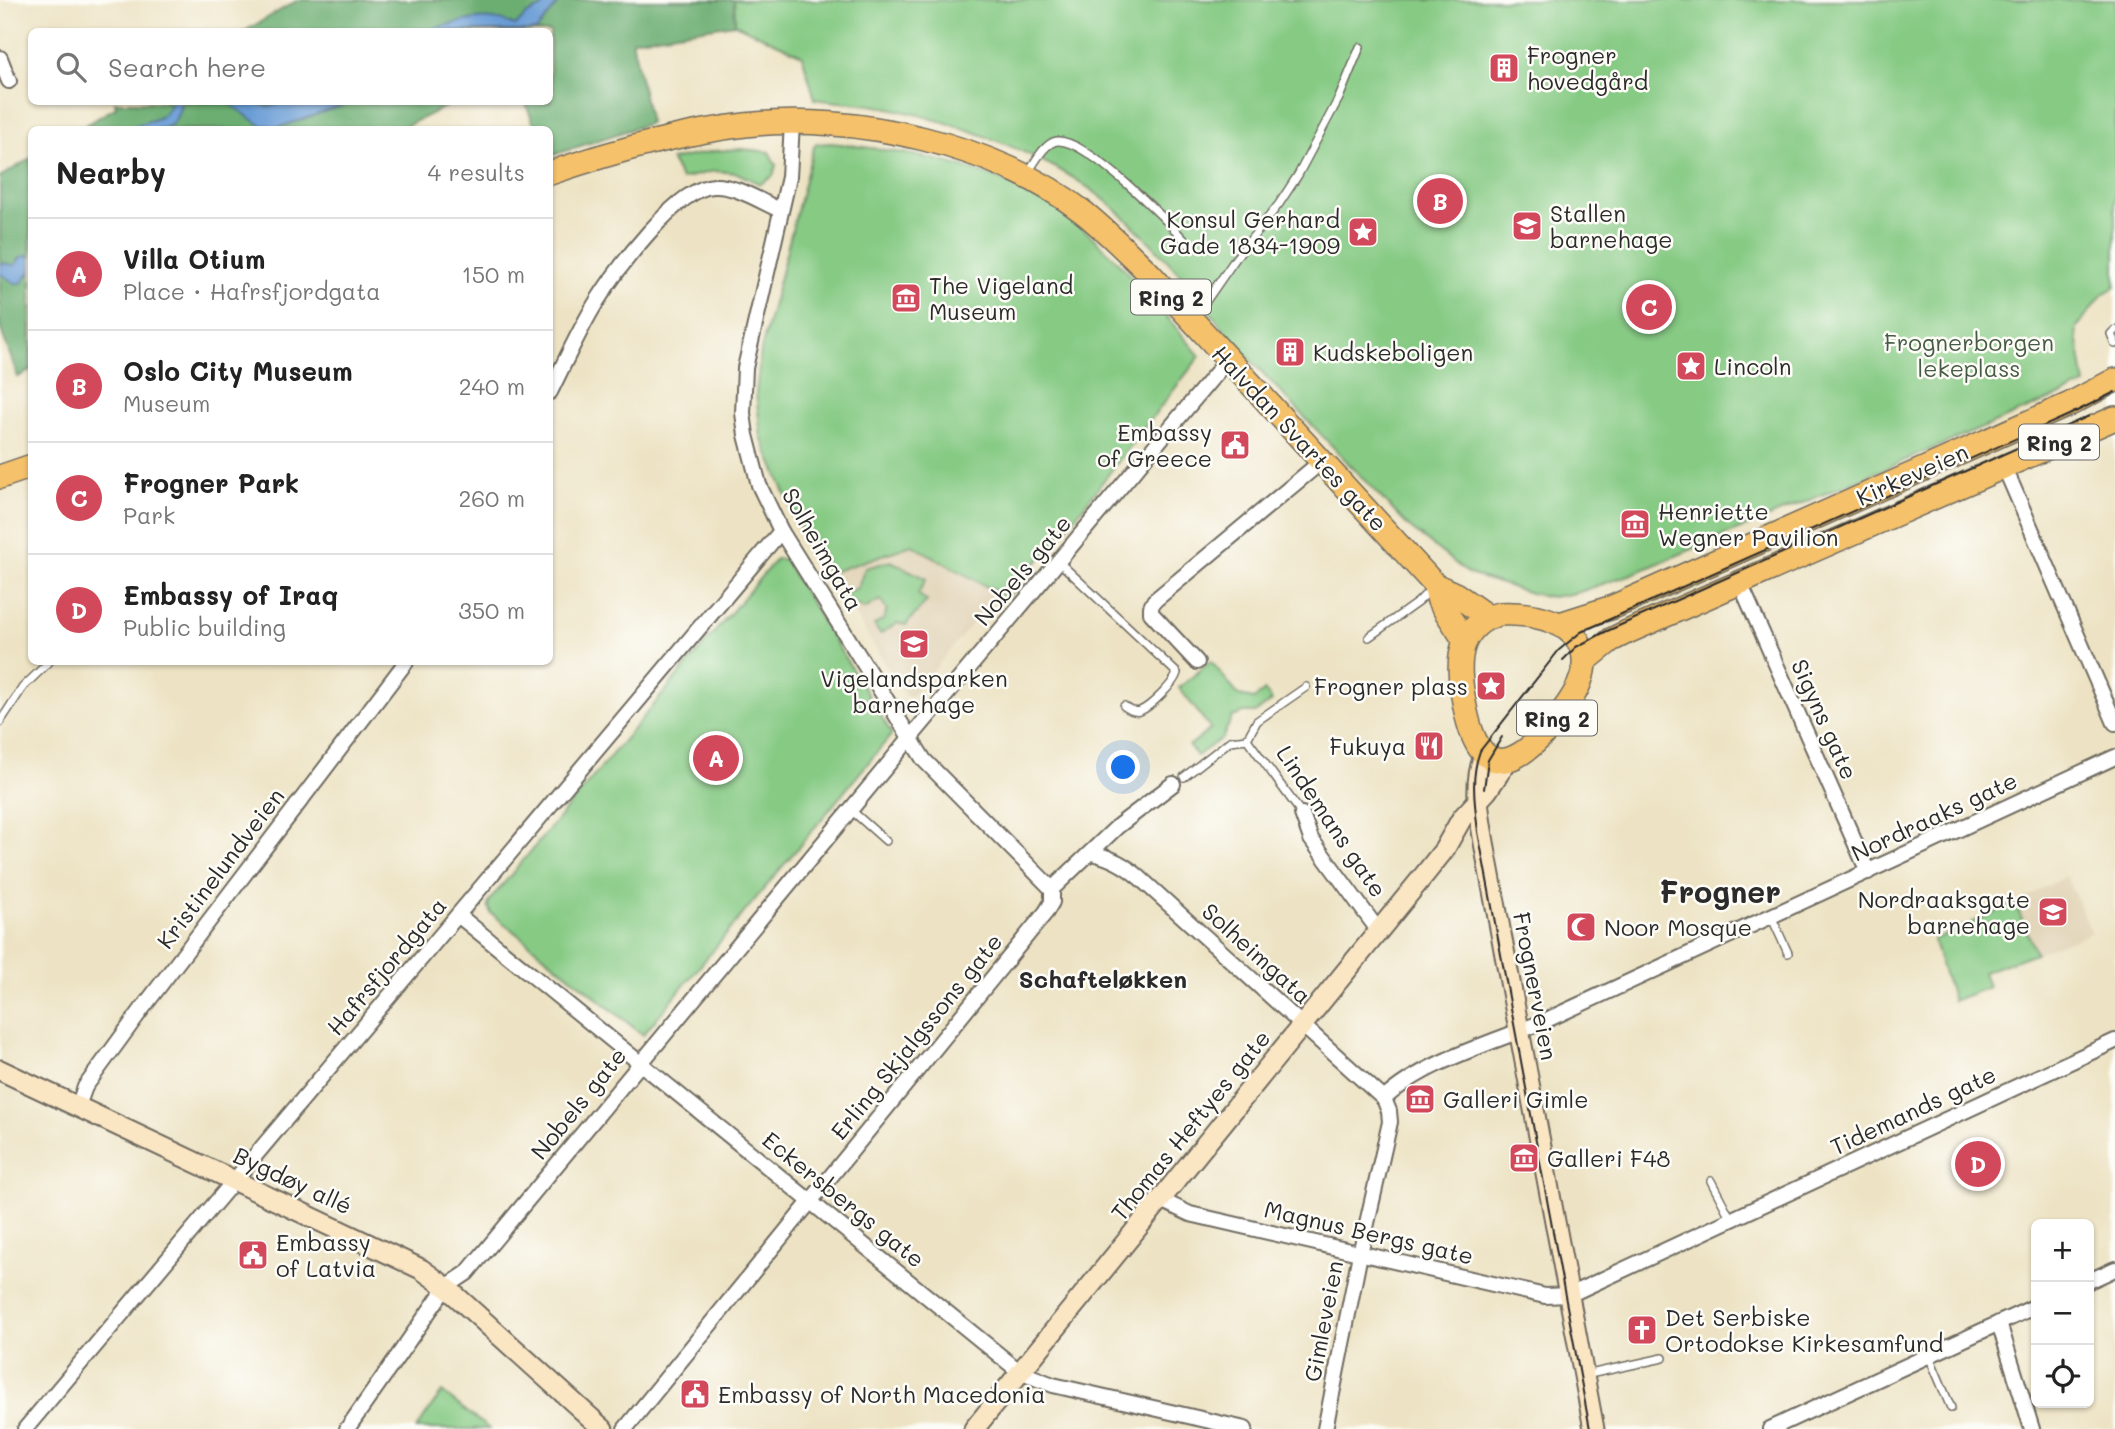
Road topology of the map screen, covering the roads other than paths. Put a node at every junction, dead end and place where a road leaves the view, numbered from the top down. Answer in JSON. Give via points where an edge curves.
{"nodes":[{"id":1,"x":1360,"y":47,"type":"dead end"},
{"id":2,"x":0,"y":58,"type":"edge"},
{"id":3,"x":9,"y":81,"type":"dead end"},
{"id":4,"x":792,"y":122,"type":"junction"},
{"id":5,"x":553,"y":172,"type":"edge"},
{"id":6,"x":1026,"y":176,"type":"junction"},
{"id":7,"x":780,"y":210,"type":"junction"},
{"id":8,"x":1192,"y":248,"type":"dead end"},
{"id":9,"x":1192,"y":320,"type":"junction"},
{"id":10,"x":2115,"y":330,"type":"edge"},
{"id":11,"x":2115,"y":344,"type":"edge"},
{"id":12,"x":1228,"y":359,"type":"junction"},
{"id":13,"x":2115,"y":380,"type":"edge"},
{"id":14,"x":553,"y":386,"type":"edge"},
{"id":15,"x":2115,"y":418,"type":"edge"},
{"id":16,"x":1322,"y":461,"type":"junction"},
{"id":17,"x":2004,"y":466,"type":"junction"},
{"id":18,"x":28,"y":467,"type":"edge"},
{"id":19,"x":0,"y":477,"type":"edge"},
{"id":20,"x":781,"y":531,"type":"junction"},
{"id":21,"x":1059,"y":562,"type":"junction"},
{"id":22,"x":1740,"y":583,"type":"junction"},
{"id":23,"x":1435,"y":585,"type":"junction"},
{"id":24,"x":1488,"y":617,"type":"junction"},
{"id":25,"x":1560,"y":624,"type":"junction"},
{"id":26,"x":1369,"y":637,"type":"dead end"},
{"id":27,"x":1465,"y":641,"type":"junction"},
{"id":28,"x":1585,"y":661,"type":"junction"},
{"id":29,"x":1197,"y":662,"type":"dead end"},
{"id":30,"x":46,"y":665,"type":"edge"},
{"id":31,"x":404,"y":665,"type":"edge"},
{"id":32,"x":1306,"y":687,"type":"dead end"},
{"id":33,"x":1124,"y":706,"type":"dead end"},
{"id":34,"x":0,"y":722,"type":"edge"},
{"id":35,"x":2115,"y":723,"type":"edge"},
{"id":36,"x":910,"y":738,"type":"junction"},
{"id":37,"x":1247,"y":738,"type":"junction"},
{"id":38,"x":1485,"y":754,"type":"junction"},
{"id":39,"x":2115,"y":757,"type":"edge"},
{"id":40,"x":1508,"y":760,"type":"junction"},
{"id":41,"x":1178,"y":780,"type":"joint"},
{"id":42,"x":1479,"y":800,"type":"junction"},
{"id":43,"x":851,"y":810,"type":"junction"},
{"id":44,"x":1302,"y":814,"type":"joint"},
{"id":45,"x":1481,"y":824,"type":"junction"},
{"id":46,"x":886,"y":841,"type":"dead end"},
{"id":47,"x":1444,"y":850,"type":"junction"},
{"id":48,"x":1092,"y":853,"type":"junction"},
{"id":49,"x":1868,"y":872,"type":"junction"},
{"id":50,"x":1052,"y":889,"type":"junction"},
{"id":51,"x":458,"y":915,"type":"junction"},
{"id":52,"x":1771,"y":916,"type":"junction"},
{"id":53,"x":1378,"y":930,"type":"junction"},
{"id":54,"x":1788,"y":953,"type":"dead end"},
{"id":55,"x":1303,"y":1025,"type":"junction"},
{"id":56,"x":1519,"y":1031,"type":"junction"},
{"id":57,"x":2115,"y":1041,"type":"edge"},
{"id":58,"x":640,"y":1063,"type":"junction"},
{"id":59,"x":0,"y":1070,"type":"edge"},
{"id":60,"x":1384,"y":1099,"type":"junction"},
{"id":61,"x":78,"y":1106,"type":"junction"},
{"id":62,"x":236,"y":1180,"type":"junction"},
{"id":63,"x":1711,"y":1181,"type":"dead end"},
{"id":64,"x":1161,"y":1200,"type":"junction"},
{"id":65,"x":811,"y":1202,"type":"junction"},
{"id":66,"x":1731,"y":1219,"type":"junction"},
{"id":67,"x":1360,"y":1254,"type":"junction"},
{"id":68,"x":2115,"y":1269,"type":"edge"},
{"id":69,"x":2094,"y":1279,"type":"edge"},
{"id":70,"x":446,"y":1287,"type":"junction"},
{"id":71,"x":1569,"y":1296,"type":"junction"},
{"id":72,"x":2031,"y":1308,"type":"edge"},
{"id":73,"x":1999,"y":1323,"type":"junction"},
{"id":74,"x":1929,"y":1355,"type":"junction"},
{"id":75,"x":1663,"y":1358,"type":"dead end"},
{"id":76,"x":1020,"y":1372,"type":"junction"},
{"id":77,"x":1584,"y":1376,"type":"junction"},
{"id":78,"x":1951,"y":1408,"type":"dead end"},
{"id":79,"x":25,"y":1429,"type":"edge"},
{"id":80,"x":347,"y":1429,"type":"edge"},
{"id":81,"x":603,"y":1429,"type":"edge"},
{"id":82,"x":625,"y":1429,"type":"edge"},
{"id":83,"x":974,"y":1429,"type":"edge"},
{"id":84,"x":1245,"y":1429,"type":"edge"},
{"id":85,"x":1325,"y":1429,"type":"edge"},
{"id":86,"x":1594,"y":1429,"type":"edge"},
{"id":87,"x":1770,"y":1429,"type":"edge"},
{"id":88,"x":2032,"y":1429,"type":"edge"}],
"edges":[{"from":1,"to":9,"type":"lane","via":[[1298,175]]},
{"from":2,"to":3,"type":"street"},
{"from":4,"to":5,"type":"main road","name":"Halvdan Svartes gate","number":"Ring 2","via":[[697,132]]},
{"from":4,"to":6,"type":"main road","name":"Halvdan Svartes gate","number":"Ring 2","via":[[915,137],[993,160]]},
{"from":4,"to":7,"type":"street","name":"Solheimgata","via":[[789,177]]},
{"from":6,"to":8,"type":"lane","via":[[1050,143],[1068,143],[1144,198]]},
{"from":6,"to":9,"type":"main road","name":"Halvdan Svartes gate","number":"Ring 2","via":[[1093,220]]},
{"from":7,"to":14,"type":"street","via":[[726,187],[701,189],[684,199],[621,267],[597,301]]},
{"from":7,"to":20,"type":"street","name":"Solheimgata","via":[[743,390],[751,460]]},
{"from":9,"to":12,"type":"main road","name":"Halvdan Svartes gate","number":"Ring 2"},
{"from":10,"to":11,"type":"lane","via":[[2111,334]]},
{"from":12,"to":16,"type":"main road","name":"Halvdan Svartes gate","number":"Ring 2"},
{"from":12,"to":21,"type":"street","name":"Nobels gate"},
{"from":13,"to":25,"type":"main road","name":"Kirkeveien","number":"Ring 2","via":[[1593,615]]},
{"from":15,"to":17,"type":"main road","number":"Ring 2"},
{"from":16,"to":23,"type":"main road","name":"Halvdan Svartes gate","number":"Ring 2"},
{"from":16,"to":29,"type":"street","via":[[1154,601],[1151,613]]},
{"from":17,"to":22,"type":"main road","number":"Ring 2"},
{"from":17,"to":35,"type":"street"},
{"from":18,"to":19,"type":"main road"},
{"from":20,"to":36,"type":"street","name":"Solheimgata"},
{"from":20,"to":51,"type":"street","name":"Hafrsfjordgata"},
{"from":21,"to":33,"type":"lane","via":[[1177,674],[1168,688],[1140,711]]},
{"from":21,"to":36,"type":"street","name":"Nobels gate"},
{"from":22,"to":28,"type":"main road","number":"Ring 2","via":[[1611,640]]},
{"from":22,"to":49,"type":"street","name":"Sigyns gate"},
{"from":23,"to":24,"type":"main road","name":"Halvdan Svartes gate","number":"Ring 2"},
{"from":23,"to":26,"type":"lane"},
{"from":23,"to":27,"type":"main road","name":"Halvdan Svartes gate","number":"Ring 2","via":[[1439,601]]},
{"from":24,"to":25,"type":"main road","via":[[1528,615]]},
{"from":24,"to":27,"type":"main road"},
{"from":25,"to":28,"type":"main road","via":[[1577,640]]},
{"from":27,"to":38,"type":"main road","via":[[1461,685],[1472,736]]},
{"from":28,"to":40,"type":"main road","number":"Ring 2","via":[[1577,688],[1556,719],[1525,752]]},
{"from":30,"to":34,"type":"lane","via":[[23,687]]},
{"from":31,"to":61,"type":"street","name":"Kristinelundveien","via":[[126,1031],[85,1087]]},
{"from":32,"to":37,"type":"lane","name":"Lindemans gate","via":[[1257,721]]},
{"from":36,"to":43,"type":"street","name":"Nobels gate"},
{"from":36,"to":50,"type":"street","name":"Solheimgata","via":[[924,760]]},
{"from":37,"to":41,"type":"lane","name":"Lindemans gate","via":[[1230,741]]},
{"from":37,"to":44,"type":"lane","name":"Lindemans gate"},
{"from":38,"to":40,"type":"main road","number":"Ring 2"},
{"from":38,"to":42,"type":"street","name":"Frognerveien"},
{"from":39,"to":49,"type":"street","name":"Nordraaks gate"},
{"from":40,"to":42,"type":"street"},
{"from":41,"to":48,"type":"street","name":"Erling Skjalgssons gate","via":[[1118,826]]},
{"from":42,"to":45,"type":"street","name":"Frognerveien"},
{"from":42,"to":47,"type":"street","name":"Thomas Heftyes gate","via":[[1454,829]]},
{"from":43,"to":46,"type":"lane"},
{"from":43,"to":58,"type":"street","name":"Nobels gate"},
{"from":44,"to":53,"type":"street","name":"Lindemans gate","via":[[1311,839]]},
{"from":45,"to":47,"type":"street","name":"Thomas Heftyes gate"},
{"from":45,"to":56,"type":"street","name":"Frognerveien"},
{"from":47,"to":53,"type":"street","name":"Thomas Heftyes gate"},
{"from":48,"to":50,"type":"street","name":"Erling Skjalgssons gate"},
{"from":48,"to":55,"type":"street","name":"Solheimgata","via":[[1125,866]]},
{"from":49,"to":52,"type":"street","name":"Nordraaks gate"},
{"from":50,"to":65,"type":"street","name":"Erling Skjalgssons gate","via":[[1046,912]]},
{"from":51,"to":58,"type":"street","name":"Eckersbergs gate"},
{"from":51,"to":62,"type":"street","name":"Hafrsfjordgata"},
{"from":52,"to":54,"type":"lane"},
{"from":52,"to":56,"type":"street","name":"Nordraaks gate"},
{"from":53,"to":55,"type":"street","name":"Thomas Heftyes gate"},
{"from":55,"to":60,"type":"street","name":"Solheimgata"},
{"from":55,"to":64,"type":"street","name":"Thomas Heftyes gate"},
{"from":56,"to":60,"type":"street","name":"Nordraaks gate","via":[[1410,1079]]},
{"from":56,"to":71,"type":"street","name":"Frognerveien"},
{"from":57,"to":66,"type":"street","name":"Tidemands gate"},
{"from":58,"to":65,"type":"street","name":"Eckersbergs gate"},
{"from":58,"to":70,"type":"street","name":"Nobels gate","via":[[467,1273]]},
{"from":59,"to":61,"type":"street","name":"Bygdøy allé"},
{"from":60,"to":67,"type":"street","name":"Gimleveien","via":[[1390,1122]]},
{"from":61,"to":62,"type":"street","name":"Bygdøy allé"},
{"from":62,"to":70,"type":"street","name":"Bygdøy allé","via":[[408,1262]]},
{"from":62,"to":79,"type":"street","name":"Hafrsfjordgata"},
{"from":63,"to":66,"type":"lane"},
{"from":64,"to":67,"type":"street","name":"Magnus Bergs gate","via":[[1190,1213]]},
{"from":64,"to":76,"type":"street","name":"Thomas Heftyes gate"},
{"from":65,"to":76,"type":"street","name":"Eckersbergs gate"},
{"from":65,"to":82,"type":"street","name":"Erling Skjalgssons gate"},
{"from":66,"to":71,"type":"street","name":"Tidemands gate"},
{"from":67,"to":71,"type":"street","name":"Magnus Bergs gate","via":[[1545,1296]]},
{"from":67,"to":85,"type":"street","name":"Gimleveien"},
{"from":68,"to":69,"type":"street"},
{"from":70,"to":80,"type":"street","name":"Nobels gate"},
{"from":70,"to":81,"type":"street","name":"Bygdøy allé"},
{"from":71,"to":77,"type":"street","name":"Frognerveien"},
{"from":72,"to":73,"type":"street"},
{"from":73,"to":74,"type":"street"},
{"from":73,"to":88,"type":"street"},
{"from":74,"to":78,"type":"lane"},
{"from":74,"to":87,"type":"street"},
{"from":75,"to":77,"type":"lane"},
{"from":76,"to":83,"type":"street","name":"Thomas Heftyes gate"},
{"from":76,"to":84,"type":"street","name":"Eckersbergs gate","via":[[1053,1385]]},
{"from":77,"to":86,"type":"street","name":"Frognerveien"}]}
